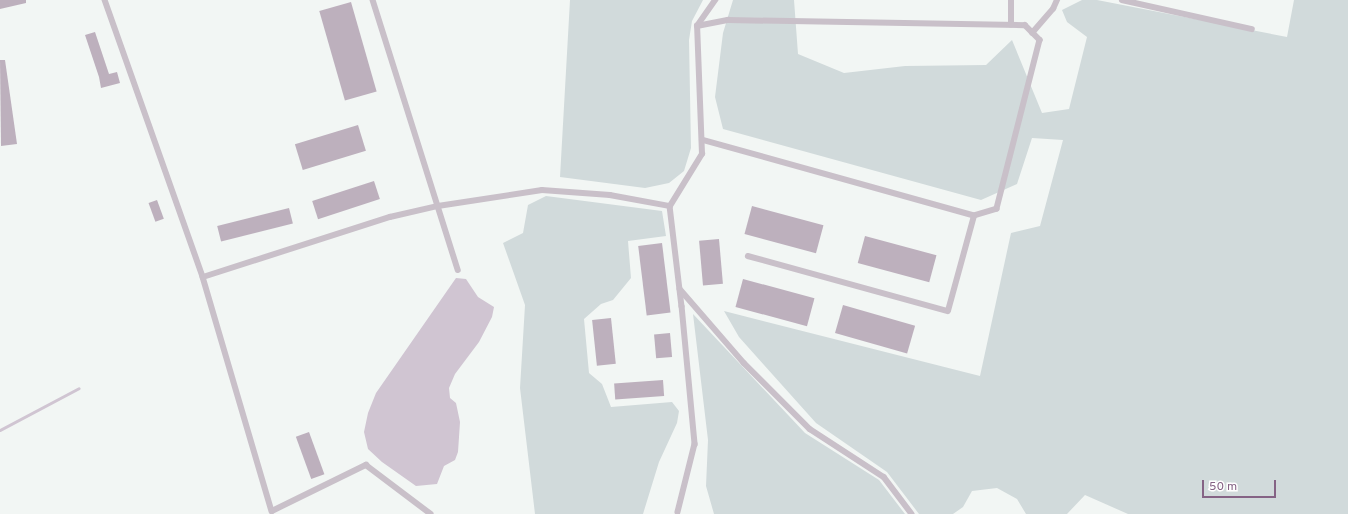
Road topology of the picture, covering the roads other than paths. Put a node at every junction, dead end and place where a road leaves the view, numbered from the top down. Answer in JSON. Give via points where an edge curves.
{"nodes":[{"id":1,"x":105,"y":0,"type":"edge"},
{"id":2,"x":373,"y":0,"type":"edge"},
{"id":3,"x":714,"y":0,"type":"edge"},
{"id":4,"x":1011,"y":0,"type":"edge"},
{"id":5,"x":1057,"y":0,"type":"edge"},
{"id":6,"x":1122,"y":0,"type":"edge"},
{"id":7,"x":1011,"y":25,"type":"junction"},
{"id":8,"x":697,"y":26,"type":"junction"},
{"id":9,"x":1252,"y":29,"type":"dead end"},
{"id":10,"x":1032,"y":33,"type":"junction"},
{"id":11,"x":702,"y":140,"type":"junction"},
{"id":12,"x":438,"y":206,"type":"junction"},
{"id":13,"x":670,"y":206,"type":"junction"},
{"id":14,"x":974,"y":216,"type":"junction"},
{"id":15,"x":748,"y":256,"type":"dead end"},
{"id":16,"x":458,"y":270,"type":"dead end"},
{"id":17,"x":203,"y":277,"type":"junction"},
{"id":18,"x":680,"y":288,"type":"junction"},
{"id":19,"x":678,"y":512,"type":"dead end"},
{"id":20,"x":431,"y":514,"type":"edge"},
{"id":21,"x":912,"y":514,"type":"edge"}],
"edges":[{"from":1,"to":17,"type":"lane"},
{"from":2,"to":12,"type":"lane"},
{"from":3,"to":8,"type":"lane"},
{"from":4,"to":7,"type":"lane"},
{"from":5,"to":10,"type":"lane"},
{"from":6,"to":9,"type":"lane"},
{"from":7,"to":8,"type":"lane","via":[[728,20]]},
{"from":7,"to":10,"type":"lane","via":[[1025,25]]},
{"from":8,"to":11,"type":"lane"},
{"from":10,"to":14,"type":"lane","via":[[1040,40],[998,209]]},
{"from":11,"to":13,"type":"lane","via":[[702,154]]},
{"from":11,"to":14,"type":"lane"},
{"from":12,"to":13,"type":"lane","via":[[542,190],[610,195]]},
{"from":12,"to":16,"type":"lane"},
{"from":12,"to":17,"type":"lane","via":[[390,217]]},
{"from":13,"to":18,"type":"lane"},
{"from":14,"to":15,"type":"lane","via":[[948,311]]},
{"from":17,"to":20,"type":"lane","via":[[272,511],[366,465]]},
{"from":18,"to":19,"type":"lane","via":[[695,444]]},
{"from":18,"to":21,"type":"lane","via":[[744,363],[810,429],[884,477]]}]}
